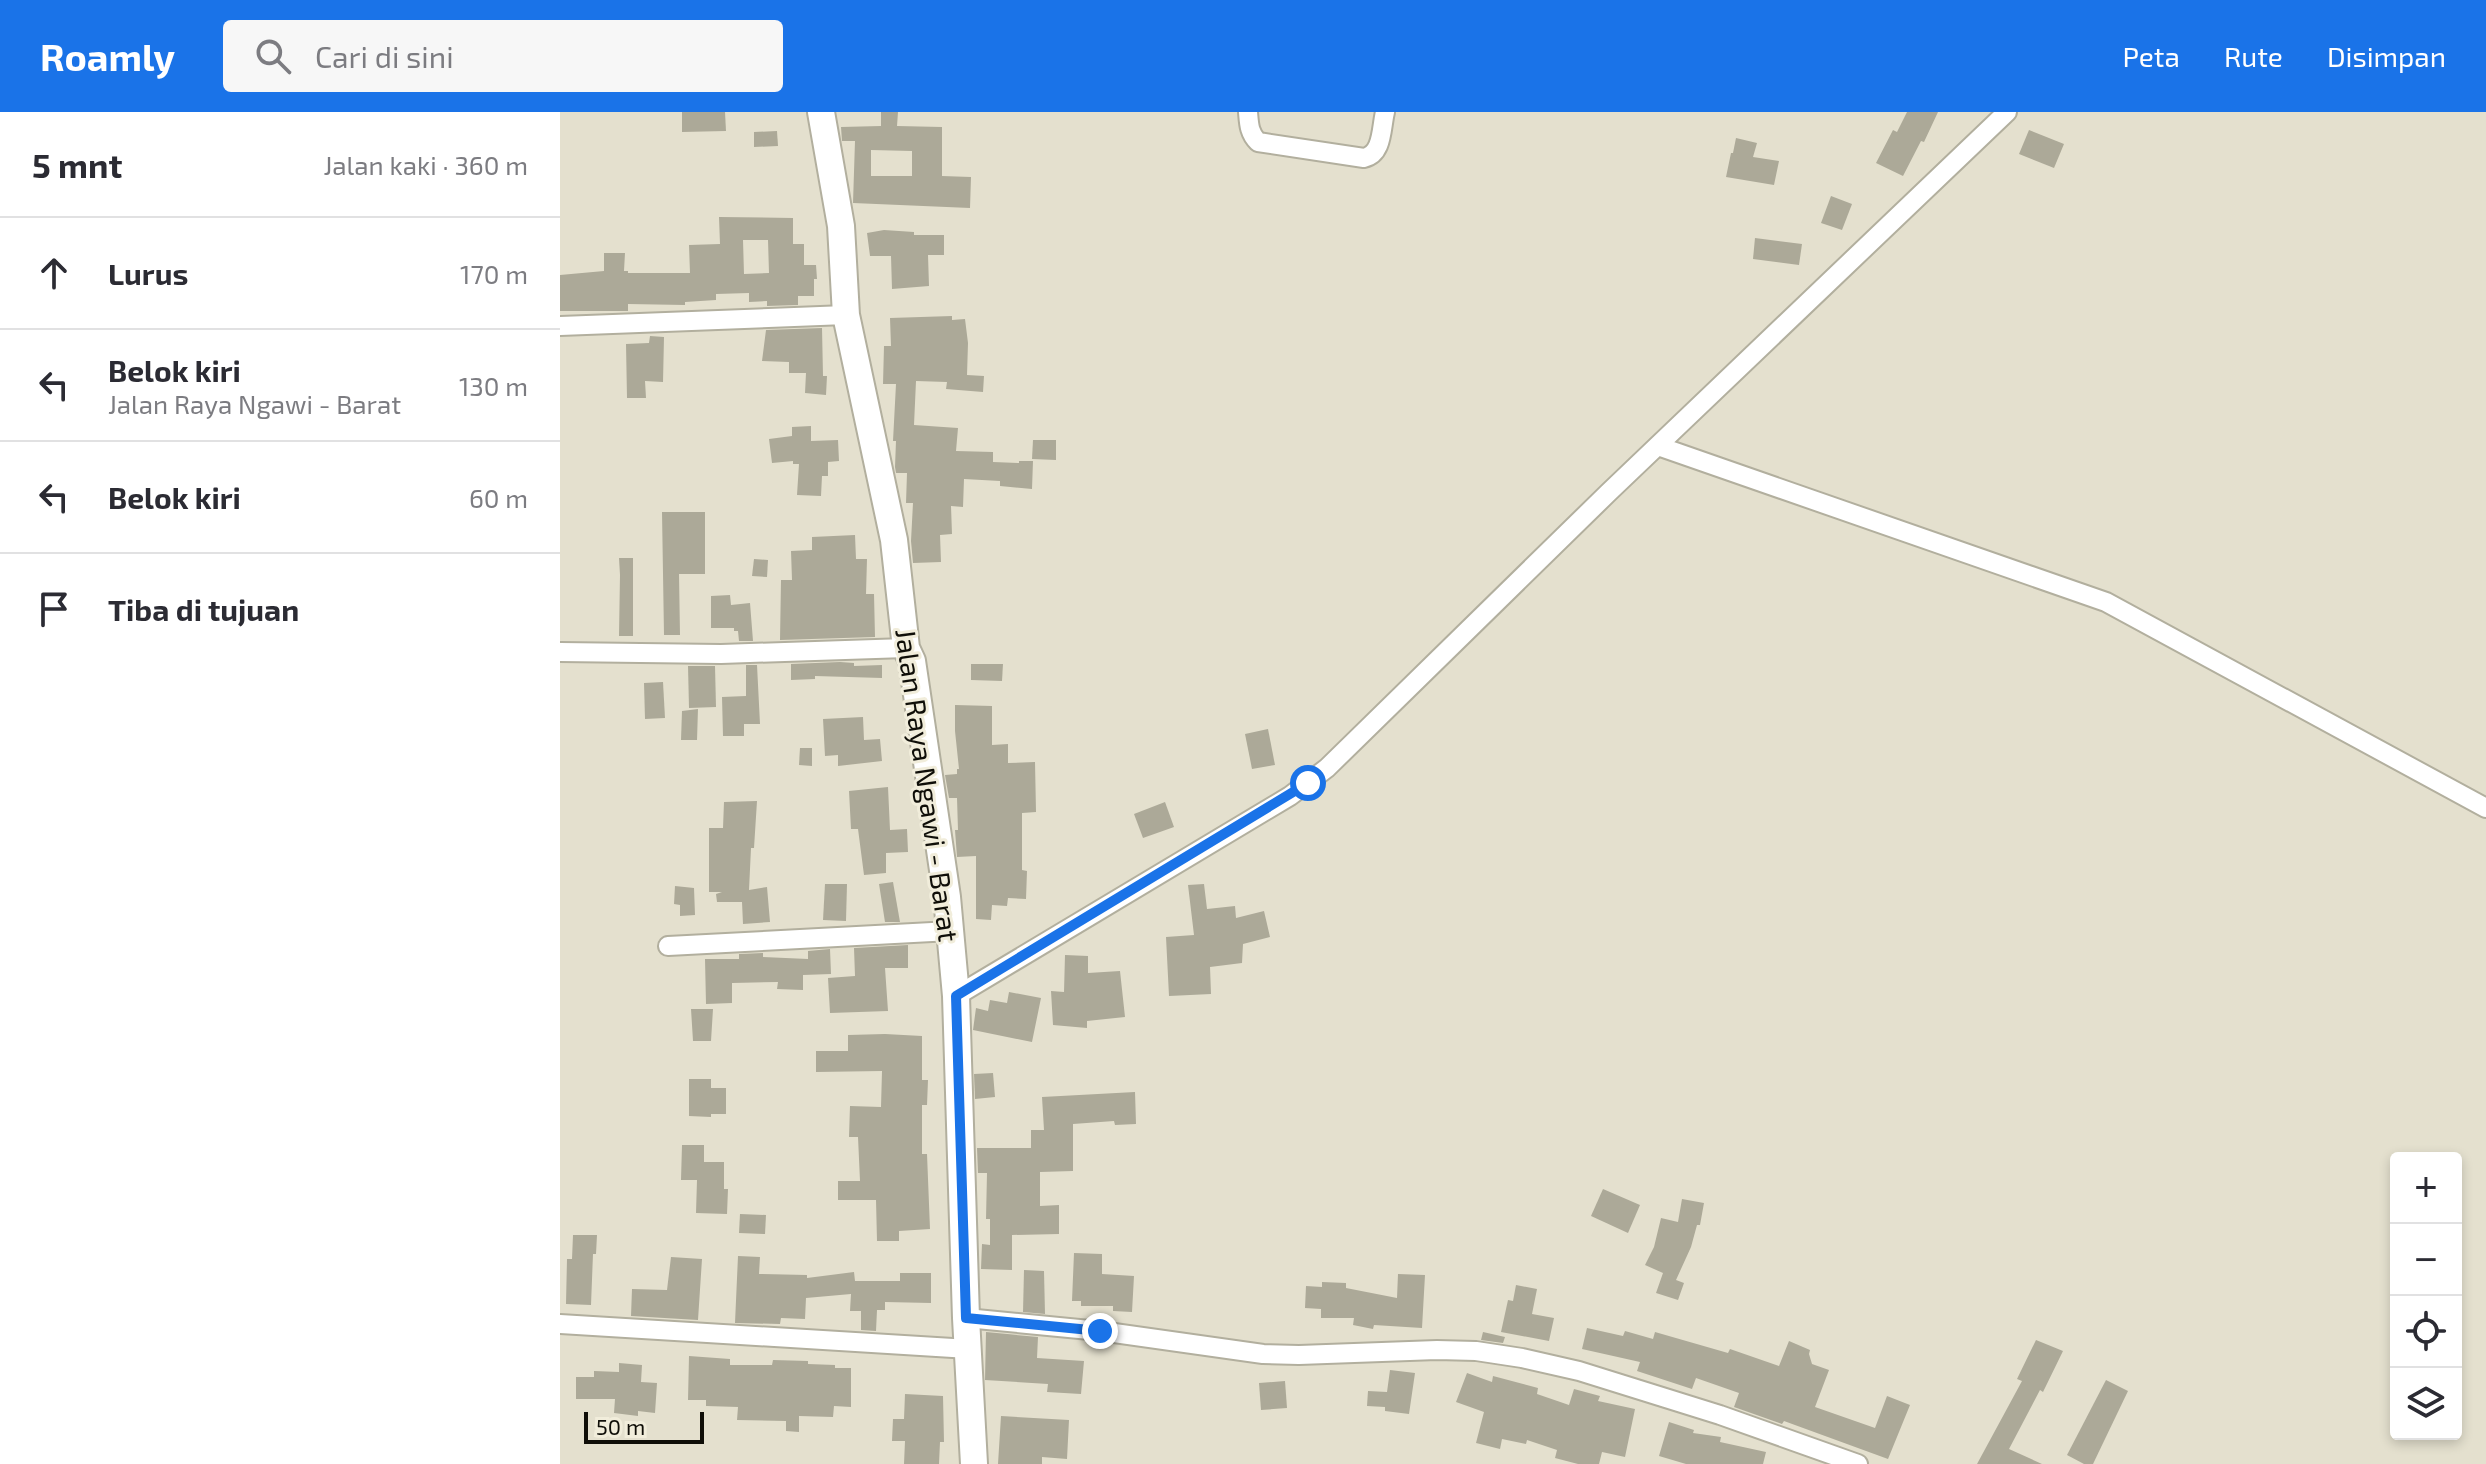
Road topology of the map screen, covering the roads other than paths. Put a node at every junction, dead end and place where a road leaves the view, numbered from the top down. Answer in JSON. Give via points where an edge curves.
{"nodes":[{"id":1,"x":821,"y":112,"type":"edge"},
{"id":2,"x":1248,"y":112,"type":"edge"},
{"id":3,"x":1385,"y":112,"type":"edge"},
{"id":4,"x":2007,"y":112,"type":"edge"},
{"id":5,"x":846,"y":315,"type":"junction"},
{"id":6,"x":560,"y":326,"type":"edge"},
{"id":7,"x":1658,"y":446,"type":"junction"},
{"id":8,"x":906,"y":648,"type":"junction"},
{"id":9,"x":560,"y":652,"type":"edge"},
{"id":10,"x":2486,"y":808,"type":"edge"},
{"id":11,"x":951,"y":931,"type":"junction"},
{"id":12,"x":668,"y":946,"type":"dead end"},
{"id":13,"x":956,"y":996,"type":"junction"},
{"id":14,"x":966,"y":1318,"type":"junction"},
{"id":15,"x":560,"y":1324,"type":"edge"},
{"id":16,"x":969,"y":1349,"type":"junction"},
{"id":17,"x":974,"y":1464,"type":"edge"},
{"id":18,"x":1858,"y":1464,"type":"edge"}],
"edges":[{"from":1,"to":5,"type":"main road","name":"Jalan Raya Ngawi - Barat","via":[[841,226]]},
{"from":2,"to":3,"type":"street","via":[[1249,128],[1258,142],[1364,158],[1377,151]]},
{"from":4,"to":7,"type":"street"},
{"from":5,"to":6,"type":"street"},
{"from":5,"to":8,"type":"main road","name":"Jalan Raya Ngawi - Barat","via":[[894,540]]},
{"from":7,"to":10,"type":"street","via":[[2106,602]]},
{"from":7,"to":13,"type":"street","via":[[1308,783]]},
{"from":8,"to":9,"type":"street"},
{"from":8,"to":11,"type":"main road","name":"Jalan Raya Ngawi - Barat","via":[[919,704]]},
{"from":11,"to":12,"type":"street"},
{"from":11,"to":13,"type":"main road","name":"Jalan Raya Ngawi - Barat"},
{"from":13,"to":14,"type":"main road","name":"Jalan Raya Ngawi - Barat"},
{"from":14,"to":16,"type":"main road","name":"Jalan Raya Ngawi - Barat"},
{"from":14,"to":18,"type":"street","via":[[1263,1354],[1450,1350],[1522,1358],[1649,1393]]},
{"from":15,"to":16,"type":"street"},
{"from":16,"to":17,"type":"main road","name":"Jalan Raya Ngawi - Barat"}]}
